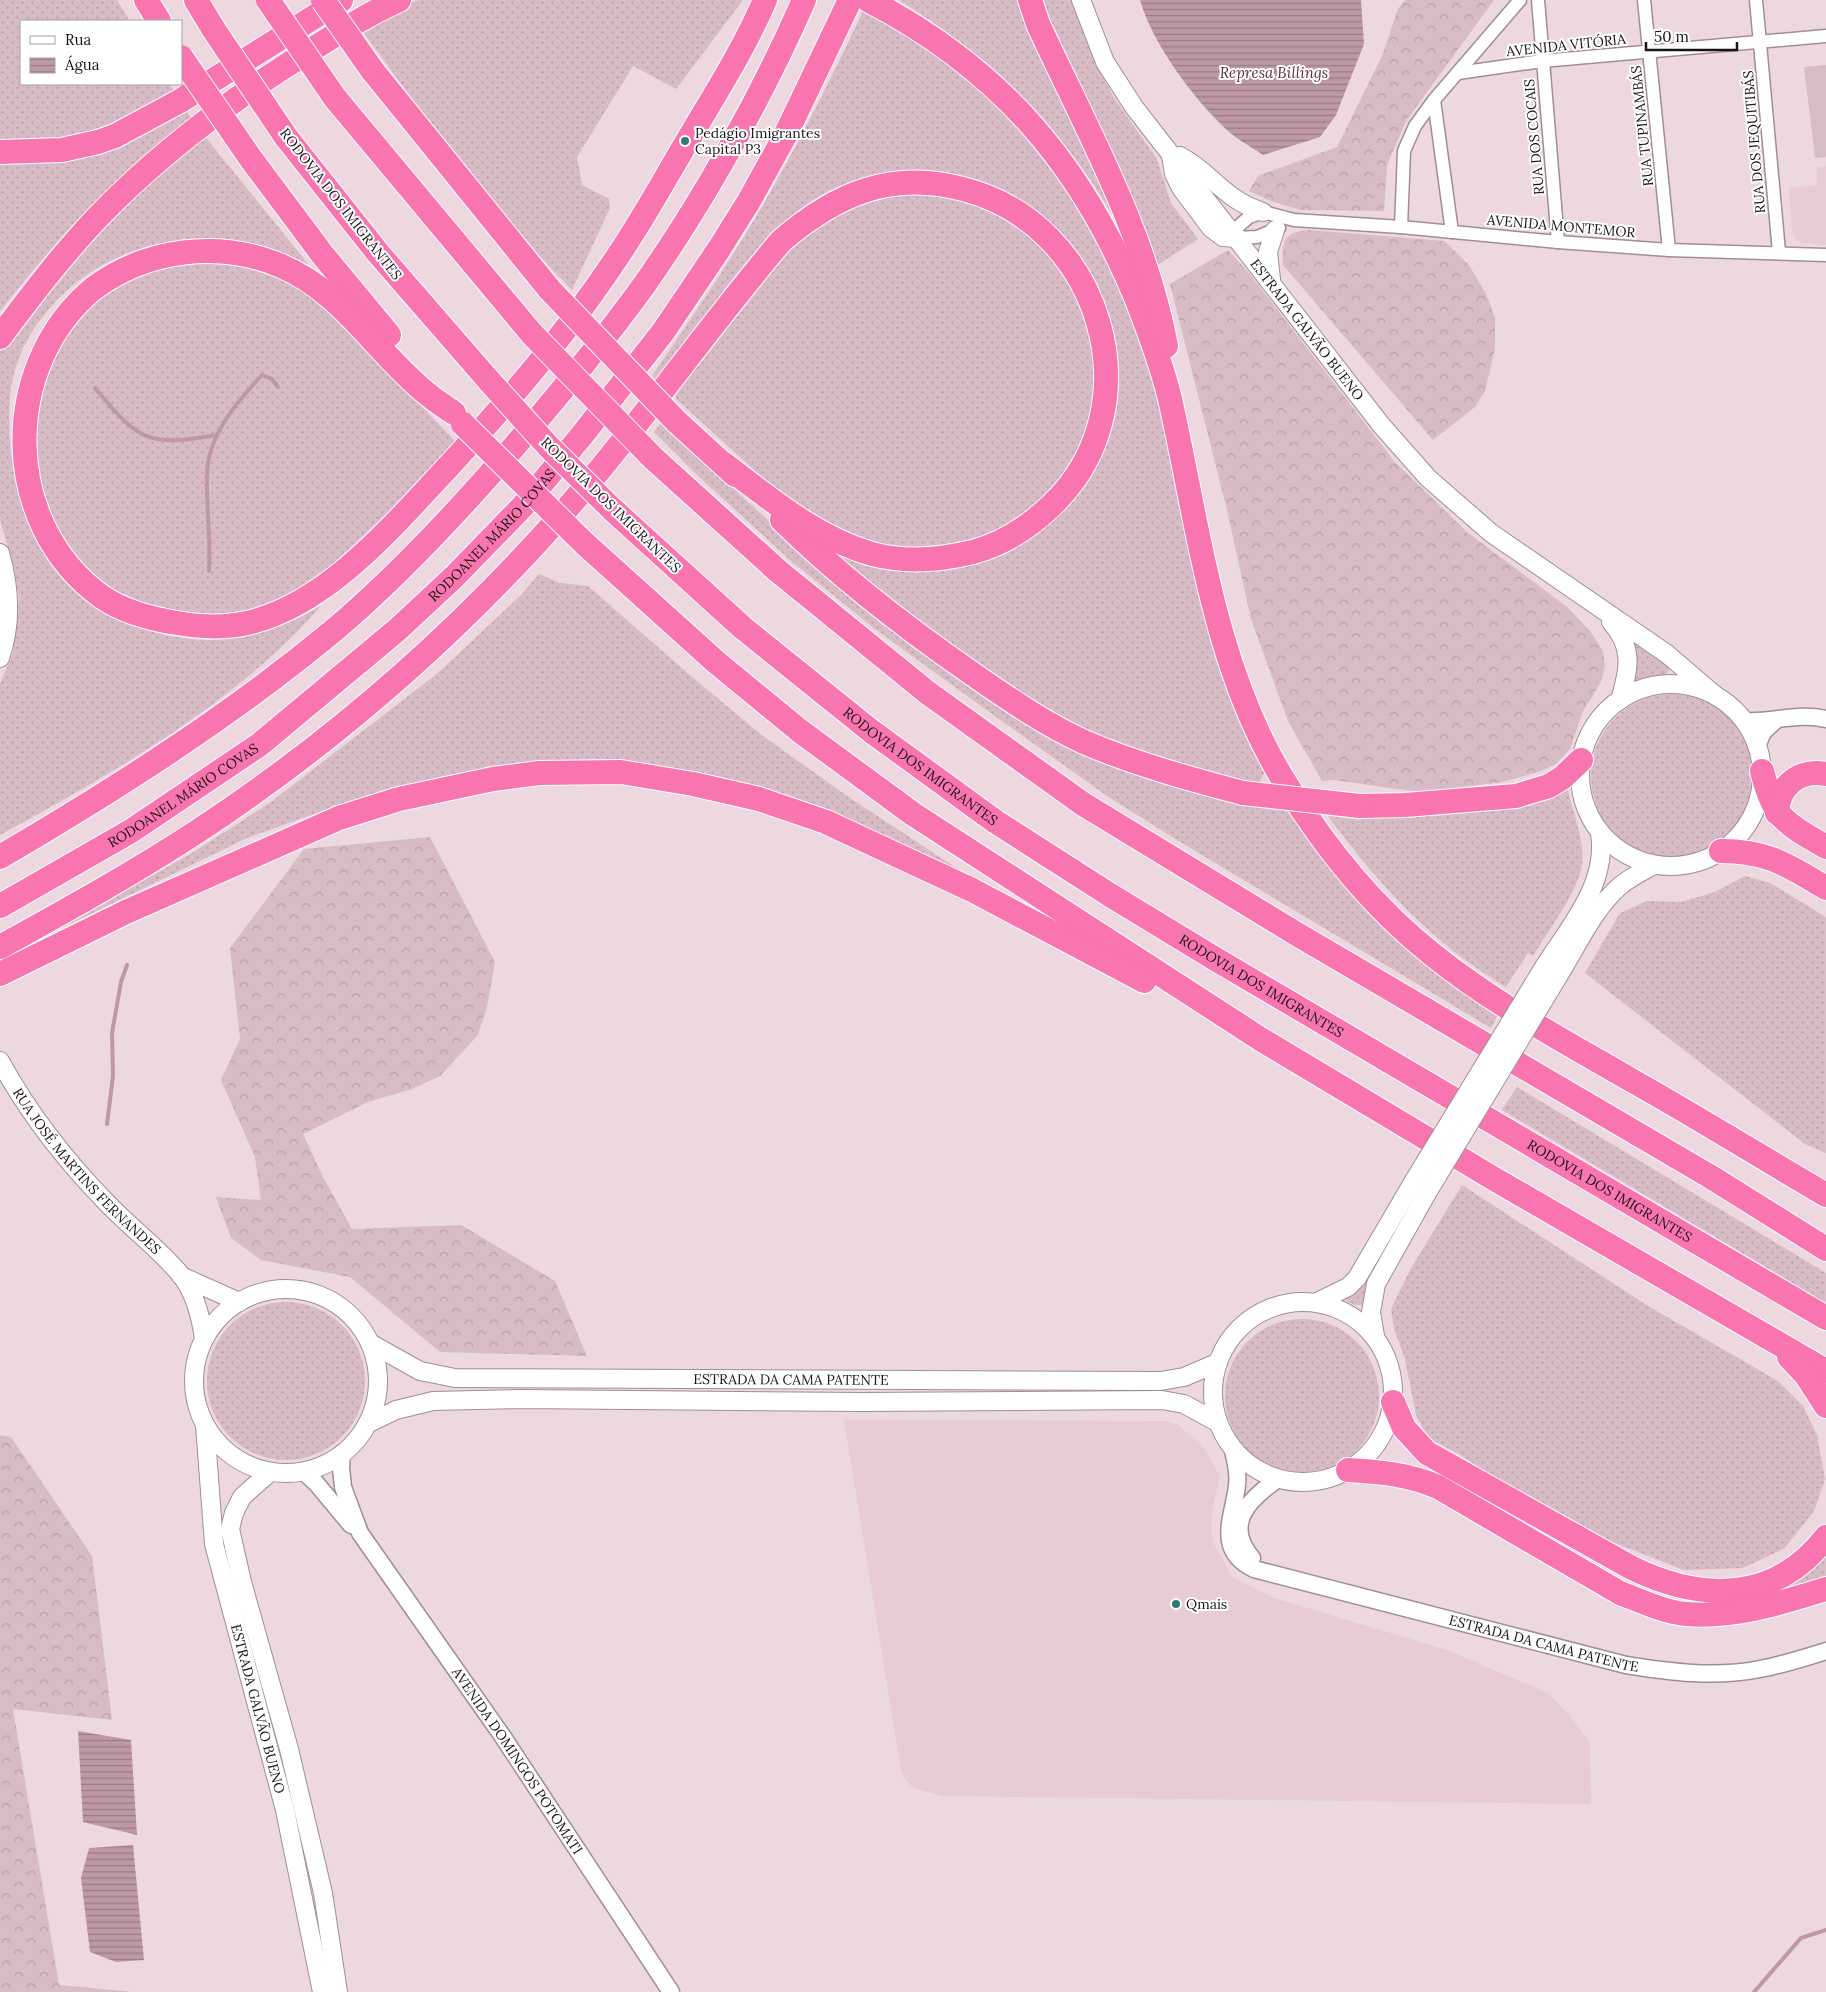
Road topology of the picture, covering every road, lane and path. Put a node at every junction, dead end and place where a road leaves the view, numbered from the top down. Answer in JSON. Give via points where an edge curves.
{"nodes":[{"id":1,"x":146,"y":0,"type":"edge"},
{"id":2,"x":196,"y":0,"type":"edge"},
{"id":3,"x":268,"y":0,"type":"edge"},
{"id":4,"x":323,"y":0,"type":"edge"},
{"id":5,"x":341,"y":0,"type":"edge"},
{"id":6,"x":399,"y":0,"type":"edge"},
{"id":7,"x":765,"y":0,"type":"edge"},
{"id":8,"x":804,"y":0,"type":"edge"},
{"id":9,"x":850,"y":0,"type":"edge"},
{"id":10,"x":868,"y":0,"type":"edge"},
{"id":11,"x":1030,"y":0,"type":"edge"},
{"id":12,"x":1081,"y":0,"type":"edge"},
{"id":13,"x":1520,"y":0,"type":"edge"},
{"id":14,"x":1538,"y":0,"type":"edge"},
{"id":15,"x":1644,"y":0,"type":"edge"},
{"id":16,"x":1756,"y":0,"type":"edge"},
{"id":17,"x":158,"y":20,"type":"edge"},
{"id":18,"x":1826,"y":36,"type":"edge"},
{"id":19,"x":1760,"y":43,"type":"junction"},
{"id":20,"x":1650,"y":52,"type":"junction"},
{"id":21,"x":182,"y":58,"type":"edge"},
{"id":22,"x":1542,"y":61,"type":"junction"},
{"id":23,"x":1458,"y":73,"type":"junction"},
{"id":24,"x":1434,"y":100,"type":"junction"},
{"id":25,"x":0,"y":152,"type":"edge"},
{"id":26,"x":1170,"y":152,"type":"junction"},
{"id":27,"x":1263,"y":212,"type":"junction"},
{"id":28,"x":1294,"y":220,"type":"junction"},
{"id":29,"x":1401,"y":227,"type":"junction"},
{"id":30,"x":1275,"y":230,"type":"junction"},
{"id":31,"x":1452,"y":232,"type":"junction"},
{"id":32,"x":1235,"y":235,"type":"junction"},
{"id":33,"x":1558,"y":242,"type":"junction"},
{"id":34,"x":1669,"y":250,"type":"junction"},
{"id":35,"x":1779,"y":252,"type":"junction"},
{"id":36,"x":1826,"y":255,"type":"edge"},
{"id":37,"x":1272,"y":282,"type":"junction"},
{"id":38,"x":0,"y":337,"type":"edge"},
{"id":39,"x":1169,"y":394,"type":"junction"},
{"id":40,"x":458,"y":418,"type":"junction"},
{"id":41,"x":724,"y":464,"type":"junction"},
{"id":42,"x":0,"y":553,"type":"edge"},
{"id":43,"x":1596,"y":607,"type":"junction"},
{"id":44,"x":0,"y":658,"type":"edge"},
{"id":45,"x":1716,"y":696,"type":"junction"},
{"id":46,"x":1620,"y":700,"type":"junction"},
{"id":47,"x":1776,"y":720,"type":"junction"},
{"id":48,"x":1826,"y":720,"type":"edge"},
{"id":49,"x":1744,"y":721,"type":"junction"},
{"id":50,"x":1757,"y":746,"type":"junction"},
{"id":51,"x":1581,"y":760,"type":"junction"},
{"id":52,"x":1762,"y":771,"type":"junction"},
{"id":53,"x":1826,"y":774,"type":"edge"},
{"id":54,"x":1777,"y":813,"type":"junction"},
{"id":55,"x":1600,"y":833,"type":"junction"},
{"id":56,"x":1826,"y":847,"type":"edge"},
{"id":57,"x":1721,"y":851,"type":"junction"},
{"id":58,"x":0,"y":857,"type":"edge"},
{"id":59,"x":1654,"y":865,"type":"junction"},
{"id":60,"x":1826,"y":888,"type":"edge"},
{"id":61,"x":0,"y":906,"type":"edge"},
{"id":62,"x":0,"y":947,"type":"edge"},
{"id":63,"x":1552,"y":971,"type":"junction"},
{"id":64,"x":0,"y":974,"type":"edge"},
{"id":65,"x":1262,"y":1040,"type":"junction"},
{"id":66,"x":0,"y":1061,"type":"edge"},
{"id":67,"x":1419,"y":1189,"type":"junction"},
{"id":68,"x":1825,"y":1195,"type":"edge"},
{"id":69,"x":1826,"y":1249,"type":"edge"},
{"id":70,"x":181,"y":1276,"type":"junction"},
{"id":71,"x":239,"y":1302,"type":"junction"},
{"id":72,"x":1317,"y":1302,"type":"junction"},
{"id":73,"x":1826,"y":1318,"type":"edge"},
{"id":74,"x":1375,"y":1336,"type":"junction"},
{"id":75,"x":204,"y":1339,"type":"junction"},
{"id":76,"x":1772,"y":1340,"type":"junction"},
{"id":77,"x":370,"y":1343,"type":"junction"},
{"id":78,"x":1217,"y":1363,"type":"junction"},
{"id":79,"x":1826,"y":1371,"type":"edge"},
{"id":80,"x":1393,"y":1402,"type":"junction"},
{"id":81,"x":1826,"y":1406,"type":"edge"},
{"id":82,"x":1217,"y":1422,"type":"junction"},
{"id":83,"x":367,"y":1424,"type":"junction"},
{"id":84,"x":205,"y":1425,"type":"junction"},
{"id":85,"x":1233,"y":1450,"type":"junction"},
{"id":86,"x":342,"y":1454,"type":"junction"},
{"id":87,"x":1348,"y":1470,"type":"junction"},
{"id":88,"x":302,"y":1471,"type":"junction"},
{"id":89,"x":270,"y":1472,"type":"junction"},
{"id":90,"x":1278,"y":1479,"type":"junction"},
{"id":91,"x":360,"y":1533,"type":"junction"},
{"id":92,"x":1826,"y":1537,"type":"edge"},
{"id":93,"x":1266,"y":1571,"type":"junction"},
{"id":94,"x":1826,"y":1589,"type":"edge"},
{"id":95,"x":1826,"y":1651,"type":"edge"},
{"id":96,"x":322,"y":1992,"type":"edge"},
{"id":97,"x":338,"y":1992,"type":"edge"},
{"id":98,"x":670,"y":1992,"type":"edge"}],
"edges":[{"from":1,"to":17,"type":"highway"},
{"from":2,"to":73,"type":"highway","name":"RODOVIA DOS IMIGRANTES","bridge":true,"via":[[286,136],[378,254],[490,384],[612,509],[751,634],[871,731],[996,822],[1110,895]]},
{"from":3,"to":69,"type":"highway","bridge":true,"via":[[335,98],[532,334],[653,458],[778,571],[928,693],[1083,804],[1295,933],[1711,1177]]},
{"from":4,"to":41,"type":"highway","bridge":true,"via":[[372,70],[550,290],[676,421]]},
{"from":5,"to":25,"type":"highway","via":[[180,101],[115,136],[62,150]]},
{"from":6,"to":38,"type":"highway","via":[[280,69],[149,168],[95,220]]},
{"from":7,"to":40,"type":"highway","via":[[740,52],[634,232],[533,371],[413,505],[313,595],[268,617],[213,627],[161,620],[119,607],[86,584],[53,550],[38,525],[24,489],[17,455],[20,408],[27,378],[36,352],[57,322],[76,302],[126,267],[176,253],[241,254],[264,259],[302,276],[348,312],[422,390]]},
{"from":8,"to":58,"type":"highway","via":[[787,39],[712,180],[642,287],[551,404],[451,518],[333,631],[249,697],[96,800]]},
{"from":9,"to":61,"type":"highway","name":"RODOANEL MÁRIO COVAS","via":[[786,134],[719,250],[663,332],[584,434],[509,520],[396,630],[259,745],[131,831]]},
{"from":10,"to":39,"type":"highway","via":[[924,32],[986,80],[1027,119],[1072,174],[1118,254]]},
{"from":11,"to":39,"type":"highway","via":[[1146,265],[1160,310]]},
{"from":12,"to":26,"type":"main road","via":[[1094,38],[1117,84]]},
{"from":13,"to":23,"type":"street"},
{"from":14,"to":22,"type":"street","name":"RUA DOS COCAIS"},
{"from":15,"to":20,"type":"street","name":"RUA TUPINAMBÁS"},
{"from":16,"to":19,"type":"street","name":"RUA DOS JEQUITIBÁS"},
{"from":18,"to":19,"type":"street","name":"AVENIDA VITÓRIA"},
{"from":19,"to":20,"type":"street","name":"AVENIDA VITÓRIA"},
{"from":19,"to":35,"type":"street","name":"RUA DOS JEQUITIBÁS"},
{"from":20,"to":22,"type":"street","name":"AVENIDA VITÓRIA"},
{"from":20,"to":34,"type":"street","name":"RUA TUPINAMBÁS"},
{"from":21,"to":40,"type":"highway","bridge":true,"via":[[251,160],[322,254]]},
{"from":22,"to":23,"type":"street","name":"AVENIDA VITÓRIA"},
{"from":22,"to":33,"type":"street","name":"RUA DOS COCAIS"},
{"from":23,"to":24,"type":"street"},
{"from":24,"to":29,"type":"street","via":[[1415,126],[1404,152]]},
{"from":24,"to":31,"type":"street"},
{"from":26,"to":27,"type":"main road","via":[[1191,162],[1238,203]]},
{"from":26,"to":32,"type":"main road","via":[[1176,180],[1208,224],[1220,235]]},
{"from":27,"to":28,"type":"street","name":"AVENIDA MONTEMOR"},
{"from":27,"to":32,"type":"street","via":[[1249,217]]},
{"from":28,"to":29,"type":"street","name":"AVENIDA MONTEMOR"},
{"from":28,"to":30,"type":"street"},
{"from":29,"to":31,"type":"street","name":"AVENIDA MONTEMOR"},
{"from":30,"to":32,"type":"street","via":[[1257,236]]},
{"from":30,"to":37,"type":"main road","via":[[1268,252]]},
{"from":31,"to":33,"type":"street","name":"AVENIDA MONTEMOR"},
{"from":32,"to":37,"type":"main road","name":"ESTRADA GALVÃO BUENO"},
{"from":33,"to":34,"type":"street","name":"AVENIDA MONTEMOR"},
{"from":34,"to":35,"type":"street","name":"AVENIDA MONTEMOR"},
{"from":35,"to":36,"type":"street","name":"AVENIDA MONTEMOR"},
{"from":37,"to":43,"type":"main road","name":"ESTRADA GALVÃO BUENO","via":[[1382,426],[1428,478],[1491,533]]},
{"from":39,"to":68,"type":"highway","via":[[1225,645],[1251,716],[1284,782],[1375,903],[1434,956],[1483,992]]},
{"from":40,"to":65,"type":"highway","bridge":true,"via":[[584,544],[716,662],[800,731],[913,814]]},
{"from":41,"to":51,"type":"highway","bridge":true,"via":[[808,545],[868,596],[928,643],[1022,708],[1085,742],[1188,779],[1243,793],[1300,801],[1360,806],[1405,805],[1516,796],[1550,786]]},
{"from":41,"to":62,"type":"highway","via":[[806,524],[831,538],[873,554],[918,560],[940,559],[1000,542],[1034,521],[1057,500],[1078,474],[1092,449],[1103,416],[1106,363],[1097,314],[1084,285],[1060,247],[1038,227],[998,200],[951,185],[911,182],[876,187],[840,199],[781,241],[531,550],[414,664],[261,788],[118,881]]},
{"from":42,"to":44,"type":"main road","via":[[9,613]]},
{"from":43,"to":45,"type":"main road","name":"ESTRADA GALVÃO BUENO","via":[[1667,654]]},
{"from":43,"to":46,"type":"main road","name":"ESTRADA GALVÃO BUENO","via":[[1623,638],[1629,655],[1628,674]]},
{"from":45,"to":46,"type":"main road","via":[[1694,687],[1668,684],[1641,690]]},
{"from":45,"to":49,"type":"main road","name":"ESTRADA GALVÃO BUENO"},
{"from":46,"to":51,"type":"main road","via":[[1593,729]]},
{"from":47,"to":48,"type":"street","via":[[1800,716]]},
{"from":47,"to":49,"type":"street"},
{"from":47,"to":50,"type":"street","via":[[1766,728]]},
{"from":49,"to":50,"type":"main road","name":"ESTRADA GALVÃO BUENO"},
{"from":50,"to":52,"type":"main road","name":"ESTRADA GALVÃO BUENO"},
{"from":51,"to":55,"type":"main road","via":[[1582,798]]},
{"from":52,"to":54,"type":"highway"},
{"from":52,"to":57,"type":"main road","name":"ESTRADA GALVÃO BUENO","via":[[1760,794],[1752,816],[1739,836]]},
{"from":53,"to":54,"type":"highway","via":[[1806,774],[1793,779],[1782,792]]},
{"from":54,"to":56,"type":"highway","via":[[1791,826]]},
{"from":55,"to":59,"type":"main road","via":[[1624,853]]},
{"from":55,"to":63,"type":"main road","via":[[1602,855],[1594,886]]},
{"from":57,"to":59,"type":"main road","name":"ESTRADA GALVÃO BUENO","via":[[1683,866]]},
{"from":57,"to":60,"type":"highway","via":[[1770,857]]},
{"from":59,"to":63,"type":"main road","via":[[1614,892]]},
{"from":63,"to":67,"type":"main road","bridge":true},
{"from":64,"to":65,"type":"highway","via":[[126,912],[338,818],[399,799],[493,780],[539,773],[621,772],[759,799],[826,822],[972,890]]},
{"from":65,"to":76,"type":"highway"},
{"from":66,"to":70,"type":"main road","name":"RUA JOSÉ MARTINS FERNANDES","via":[[28,1109],[58,1148],[107,1203]]},
{"from":67,"to":72,"type":"main road","via":[[1357,1278],[1348,1287]]},
{"from":67,"to":74,"type":"main road","via":[[1376,1284],[1371,1312]]},
{"from":70,"to":71,"type":"main road","name":"RUA JOSÉ MARTINS FERNANDES"},
{"from":70,"to":75,"type":"main road","name":"RUA JOSÉ MARTINS FERNANDES","via":[[193,1296]]},
{"from":71,"to":75,"type":"main road","via":[[219,1318]]},
{"from":71,"to":77,"type":"main road","via":[[276,1290],[314,1293],[347,1312]]},
{"from":72,"to":74,"type":"main road","via":[[1349,1313]]},
{"from":72,"to":78,"type":"main road","via":[[1285,1303],[1256,1314],[1232,1335]]},
{"from":74,"to":80,"type":"main road","via":[[1390,1367]]},
{"from":75,"to":84,"type":"main road","via":[[198,1355],[194,1390]]},
{"from":76,"to":79,"type":"highway"},
{"from":76,"to":81,"type":"highway","via":[[1806,1375]]},
{"from":77,"to":78,"type":"main road","name":"ESTRADA DA CAMA PATENTE","via":[[420,1371],[455,1378],[1161,1381],[1184,1377]]},
{"from":77,"to":83,"type":"main road","via":[[378,1384]]},
{"from":78,"to":82,"type":"main road","via":[[1212,1392]]},
{"from":80,"to":87,"type":"main road","via":[[1386,1429],[1370,1452]]},
{"from":80,"to":92,"type":"highway","via":[[1404,1428],[1427,1453],[1660,1582],[1691,1590],[1729,1591],[1761,1585],[1789,1573],[1811,1557]]},
{"from":82,"to":83,"type":"main road","name":"ESTRADA DA CAMA PATENTE","via":[[1184,1404],[1162,1400],[521,1399],[433,1401],[396,1410]]},
{"from":82,"to":85,"type":"main road"},
{"from":83,"to":86,"type":"main road"},
{"from":84,"to":89,"type":"main road","via":[[232,1456]]},
{"from":84,"to":96,"type":"main road","name":"ESTRADA GALVÃO BUENO","via":[[214,1544],[285,1810]]},
{"from":85,"to":90,"type":"main road","via":[[1253,1468]]},
{"from":85,"to":93,"type":"street","name":"ESTRADA DA CAMA PATENTE","via":[[1238,1484],[1230,1514],[1230,1539],[1246,1565]]},
{"from":86,"to":88,"type":"main road"},
{"from":86,"to":91,"type":"street","name":"AVENIDA DOMINGOS POTOMATI","via":[[343,1487]]},
{"from":87,"to":90,"type":"main road","via":[[1326,1479],[1302,1482]]},
{"from":87,"to":94,"type":"highway","via":[[1391,1472],[1438,1487],[1620,1593],[1676,1612],[1720,1615],[1770,1606]]},
{"from":88,"to":89,"type":"main road"},
{"from":88,"to":91,"type":"street","name":"AVENIDA DOMINGOS POTOMATI"},
{"from":89,"to":97,"type":"main road","name":"ESTRADA GALVÃO BUENO","via":[[242,1498],[230,1529],[289,1749],[322,1893]]},
{"from":90,"to":93,"type":"street","via":[[1246,1504],[1241,1517],[1240,1532],[1244,1546]]},
{"from":91,"to":98,"type":"street","name":"AVENIDA DOMINGOS POTOMATI","via":[[503,1737]]},
{"from":93,"to":95,"type":"street","name":"ESTRADA DA CAMA PATENTE","via":[[1626,1665],[1667,1672],[1758,1670]]}]}
